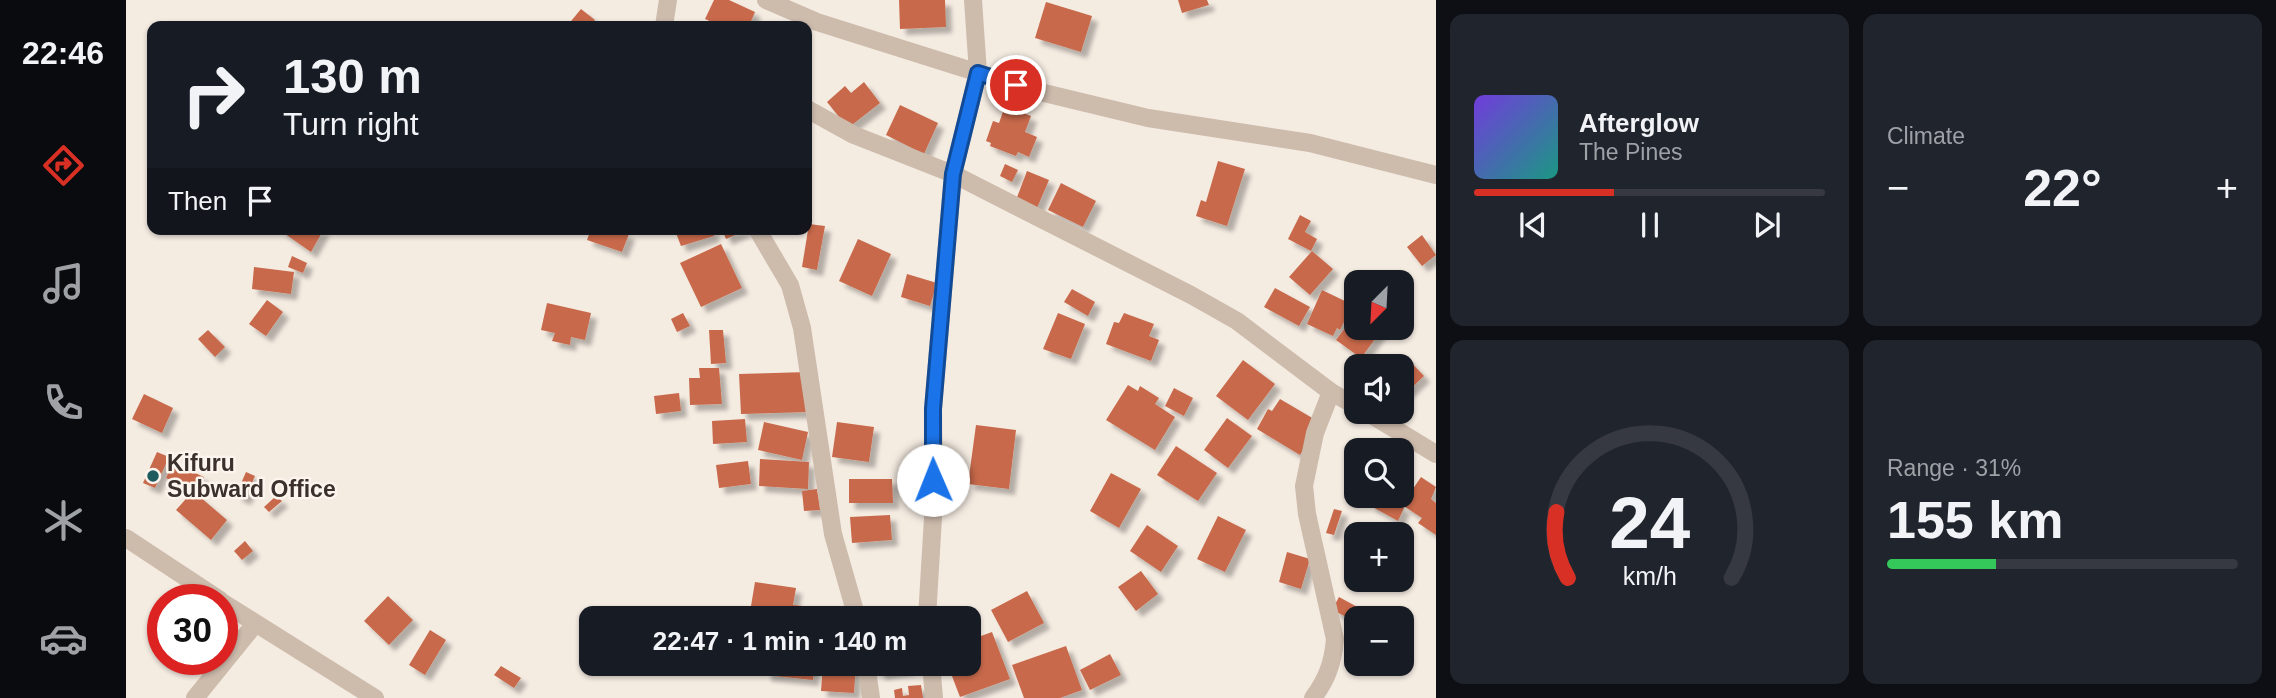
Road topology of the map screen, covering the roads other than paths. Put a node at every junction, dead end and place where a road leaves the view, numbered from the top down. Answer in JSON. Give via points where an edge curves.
{"nodes":[{"id":1,"x":667,"y":0,"type":"edge"},
{"id":2,"x":766,"y":0,"type":"edge"},
{"id":3,"x":973,"y":0,"type":"edge"},
{"id":4,"x":665,"y":21,"type":"edge"},
{"id":5,"x":978,"y":73,"type":"junction"},
{"id":6,"x":812,"y":112,"type":"edge"},
{"id":7,"x":953,"y":174,"type":"junction"},
{"id":8,"x":1436,"y":175,"type":"edge"},
{"id":9,"x":761,"y":235,"type":"edge"},
{"id":10,"x":1331,"y":392,"type":"junction"},
{"id":11,"x":1344,"y":399,"type":"edge"},
{"id":12,"x":1386,"y":424,"type":"edge"},
{"id":13,"x":1436,"y":454,"type":"edge"},
{"id":14,"x":126,"y":538,"type":"edge"},
{"id":15,"x":195,"y":584,"type":"edge"},
{"id":16,"x":854,"y":606,"type":"edge"},
{"id":17,"x":928,"y":606,"type":"edge"},
{"id":18,"x":238,"y":612,"type":"edge"},
{"id":19,"x":255,"y":624,"type":"junction"},
{"id":20,"x":868,"y":676,"type":"edge"},
{"id":21,"x":932,"y":676,"type":"edge"},
{"id":22,"x":195,"y":698,"type":"edge"},
{"id":23,"x":375,"y":698,"type":"edge"},
{"id":24,"x":871,"y":698,"type":"edge"},
{"id":25,"x":934,"y":698,"type":"edge"},
{"id":26,"x":1313,"y":698,"type":"edge"}],
"edges":[{"from":1,"to":4,"type":"street"},
{"from":2,"to":5,"type":"street","via":[[817,22]]},
{"from":3,"to":5,"type":"street"},
{"from":5,"to":7,"type":"street"},
{"from":5,"to":8,"type":"street","via":[[1148,118],[1310,143]]},
{"from":6,"to":7,"type":"street","via":[[854,135]]},
{"from":7,"to":10,"type":"street","via":[[1237,321]]},
{"from":7,"to":17,"type":"street","via":[[933,409]]},
{"from":9,"to":16,"type":"street","via":[[790,285],[802,328],[833,534]]},
{"from":10,"to":11,"type":"street"},
{"from":10,"to":26,"type":"street","via":[[1315,433],[1304,486],[1335,639],[1334,660]]},
{"from":12,"to":13,"type":"street"},
{"from":14,"to":15,"type":"street"},
{"from":18,"to":19,"type":"street"},
{"from":19,"to":22,"type":"street"},
{"from":19,"to":23,"type":"street"},
{"from":20,"to":24,"type":"street"},
{"from":21,"to":25,"type":"street"}]}
